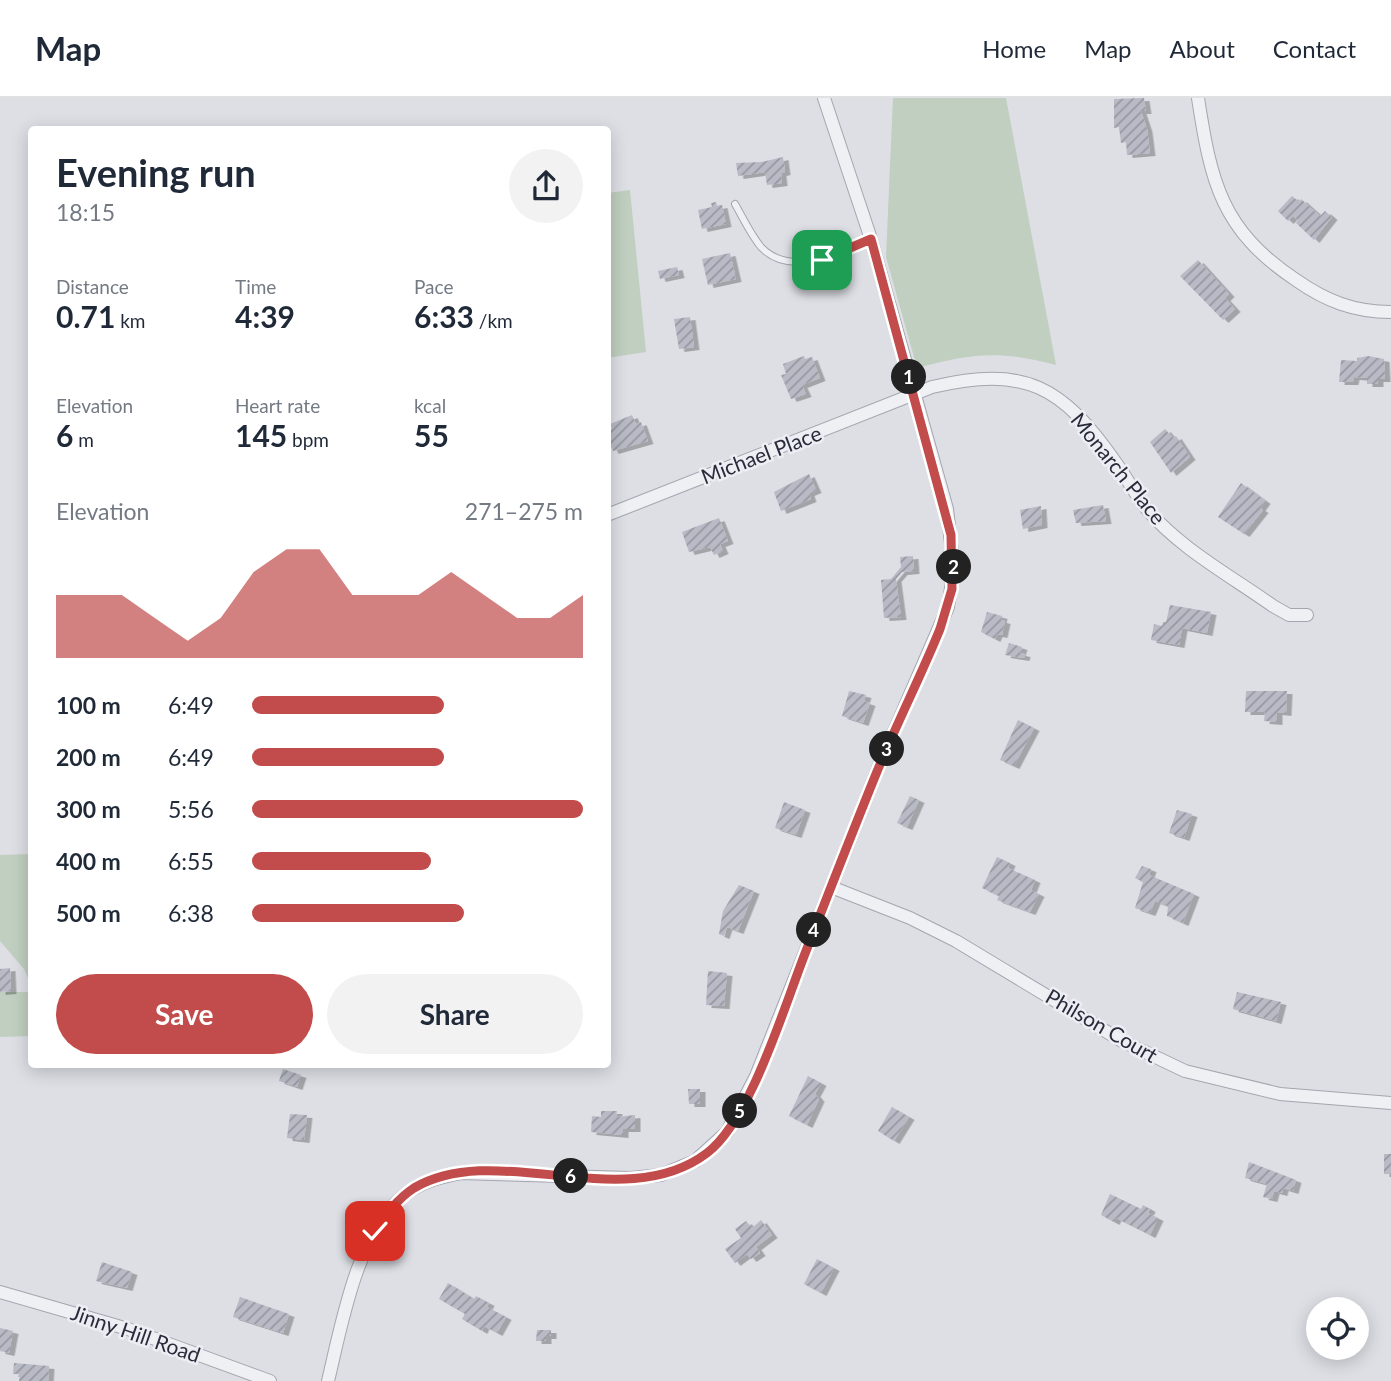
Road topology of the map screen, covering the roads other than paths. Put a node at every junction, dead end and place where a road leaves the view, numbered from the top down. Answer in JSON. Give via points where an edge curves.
{"nodes":[{"id":1,"x":824,"y":98,"type":"edge"},
{"id":2,"x":1198,"y":98,"type":"edge"},
{"id":3,"x":735,"y":204,"type":"dead end"},
{"id":4,"x":871,"y":239,"type":"junction"},
{"id":5,"x":1391,"y":312,"type":"edge"},
{"id":6,"x":914,"y":394,"type":"junction"},
{"id":7,"x":611,"y":513,"type":"edge"},
{"id":8,"x":1307,"y":615,"type":"dead end"},
{"id":9,"x":831,"y":887,"type":"junction"},
{"id":10,"x":1391,"y":1103,"type":"edge"},
{"id":11,"x":0,"y":1292,"type":"edge"},
{"id":12,"x":270,"y":1381,"type":"edge"},
{"id":13,"x":328,"y":1381,"type":"edge"}],
"edges":[{"from":1,"to":4,"type":"street"},
{"from":2,"to":5,"type":"street","via":[[1211,174],[1229,215],[1248,242],[1272,265],[1335,303],[1364,312]]},
{"from":3,"to":4,"type":"lane","via":[[762,248],[791,261],[822,260]]},
{"from":4,"to":6,"type":"street"},
{"from":6,"to":7,"type":"street","name":"Michael Place"},
{"from":6,"to":8,"type":"street","name":"Monarch Place","via":[[970,378],[1001,377],[1056,395],[1074,409],[1147,508],[1176,537],[1273,606],[1289,615]]},
{"from":6,"to":9,"type":"street","via":[[947,509],[952,589],[937,637]]},
{"from":9,"to":10,"type":"street","name":"Philson Court","via":[[933,930],[1122,1041],[1185,1071],[1280,1094]]},
{"from":9,"to":13,"type":"street","via":[[756,1076],[733,1123],[710,1150],[682,1169],[643,1178],[461,1173],[415,1188],[387,1213],[363,1256]]},
{"from":11,"to":12,"type":"street","name":"Jinny Hill Road","via":[[108,1323]]}]}
